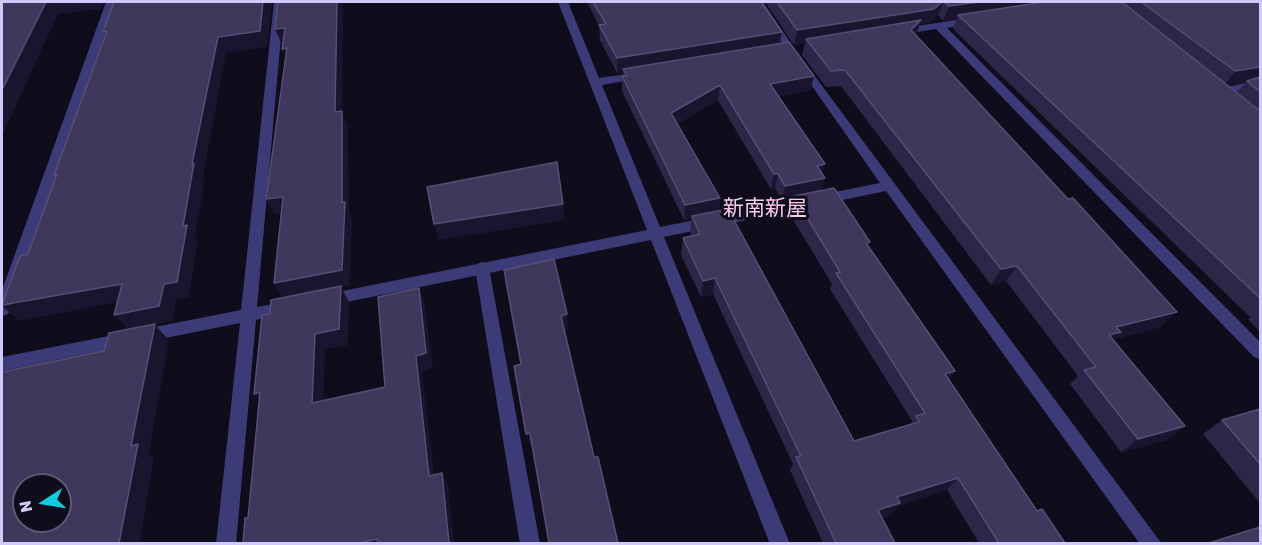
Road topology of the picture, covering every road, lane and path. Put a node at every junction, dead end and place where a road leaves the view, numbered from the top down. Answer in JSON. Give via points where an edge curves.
{"nodes":[{"id":1,"x":279,"y":2,"type":"edge"},
{"id":2,"x":563,"y":2,"type":"edge"},
{"id":3,"x":758,"y":2,"type":"edge"},
{"id":4,"x":112,"y":9,"type":"edge"},
{"id":5,"x":985,"y":18,"type":"edge"},
{"id":6,"x":939,"y":26,"type":"junction"},
{"id":7,"x":881,"y":35,"type":"edge"},
{"id":8,"x":653,"y":72,"type":"edge"},
{"id":9,"x":596,"y":82,"type":"junction"},
{"id":10,"x":1260,"y":84,"type":"edge"},
{"id":11,"x":1237,"y":105,"type":"edge"},
{"id":12,"x":889,"y":186,"type":"junction"},
{"id":13,"x":656,"y":234,"type":"junction"},
{"id":14,"x":482,"y":268,"type":"junction"},
{"id":15,"x":2,"y":310,"type":"edge"},
{"id":16,"x":247,"y":316,"type":"junction"},
{"id":17,"x":1260,"y":352,"type":"edge"},
{"id":18,"x":2,"y":364,"type":"edge"},
{"id":19,"x":226,"y":543,"type":"edge"},
{"id":20,"x":530,"y":543,"type":"edge"},
{"id":21,"x":780,"y":543,"type":"edge"},
{"id":22,"x":1152,"y":543,"type":"edge"}],
"edges":[{"from":1,"to":16,"type":"street"},
{"from":2,"to":9,"type":"street"},
{"from":3,"to":12,"type":"street"},
{"from":4,"to":15,"type":"street"},
{"from":5,"to":6,"type":"street"},
{"from":6,"to":7,"type":"street"},
{"from":6,"to":17,"type":"street"},
{"from":8,"to":9,"type":"street"},
{"from":9,"to":13,"type":"street"},
{"from":10,"to":11,"type":"street","via":[[1217,88]]},
{"from":12,"to":13,"type":"street"},
{"from":12,"to":22,"type":"street"},
{"from":13,"to":14,"type":"street"},
{"from":13,"to":21,"type":"street"},
{"from":14,"to":16,"type":"street"},
{"from":14,"to":20,"type":"street"},
{"from":16,"to":18,"type":"street"},
{"from":16,"to":19,"type":"street"}]}
